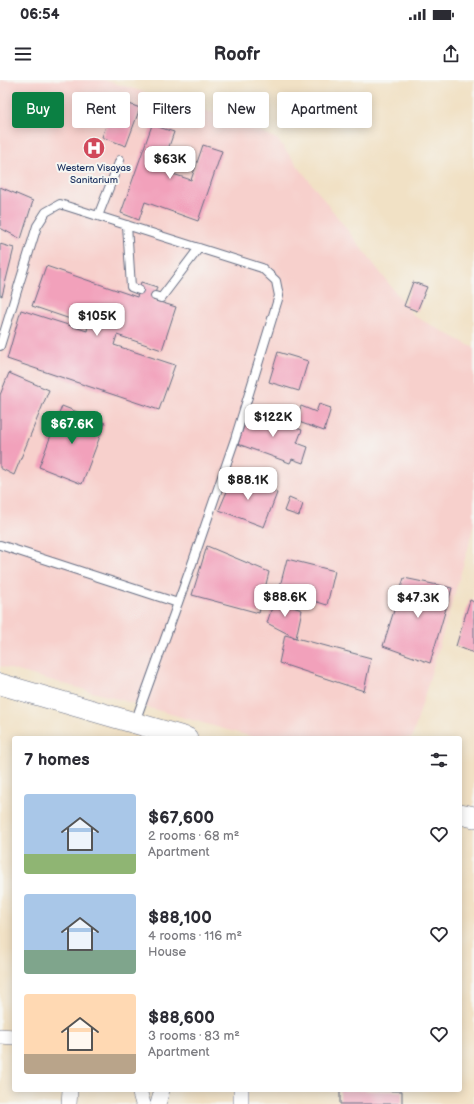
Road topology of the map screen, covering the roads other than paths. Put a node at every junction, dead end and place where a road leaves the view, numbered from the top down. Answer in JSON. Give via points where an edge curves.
{"nodes":[{"id":1,"x":120,"y":160,"type":"dead end"},
{"id":2,"x":98,"y":216,"type":"junction"},
{"id":3,"x":127,"y":225,"type":"junction"},
{"id":4,"x":199,"y":248,"type":"junction"},
{"id":5,"x":139,"y":290,"type":"dead end"},
{"id":6,"x":155,"y":296,"type":"dead end"},
{"id":7,"x":0,"y":346,"type":"edge"},
{"id":8,"x":0,"y":545,"type":"edge"},
{"id":9,"x":178,"y":603,"type":"junction"},
{"id":10,"x":0,"y":684,"type":"edge"},
{"id":11,"x":135,"y":723,"type":"junction"},
{"id":12,"x":180,"y":736,"type":"edge"},
{"id":13,"x":462,"y":814,"type":"edge"},
{"id":14,"x":474,"y":817,"type":"edge"},
{"id":15,"x":0,"y":1036,"type":"edge"},
{"id":16,"x":12,"y":1037,"type":"edge"},
{"id":17,"x":70,"y":1092,"type":"edge"},
{"id":18,"x":140,"y":1092,"type":"edge"},
{"id":19,"x":161,"y":1092,"type":"edge"},
{"id":20,"x":241,"y":1092,"type":"edge"},
{"id":21,"x":69,"y":1104,"type":"edge"},
{"id":22,"x":143,"y":1104,"type":"edge"},
{"id":23,"x":158,"y":1104,"type":"edge"},
{"id":24,"x":241,"y":1104,"type":"edge"}],
"edges":[{"from":1,"to":2,"type":"lane"},
{"from":2,"to":3,"type":"lane"},
{"from":2,"to":7,"type":"lane","via":[[60,204],[46,212],[37,226]]},
{"from":3,"to":4,"type":"lane"},
{"from":3,"to":5,"type":"lane","via":[[131,286]]},
{"from":4,"to":6,"type":"lane","via":[[161,298]]},
{"from":4,"to":9,"type":"lane","via":[[262,268],[276,281],[279,296],[235,440]]},
{"from":8,"to":9,"type":"lane"},
{"from":9,"to":11,"type":"lane"},
{"from":10,"to":11,"type":"main road"},
{"from":11,"to":12,"type":"main road"},
{"from":13,"to":14,"type":"main road"},
{"from":15,"to":16,"type":"street"},
{"from":17,"to":21,"type":"street"},
{"from":18,"to":22,"type":"street"},
{"from":19,"to":23,"type":"street"},
{"from":20,"to":24,"type":"street"}]}
